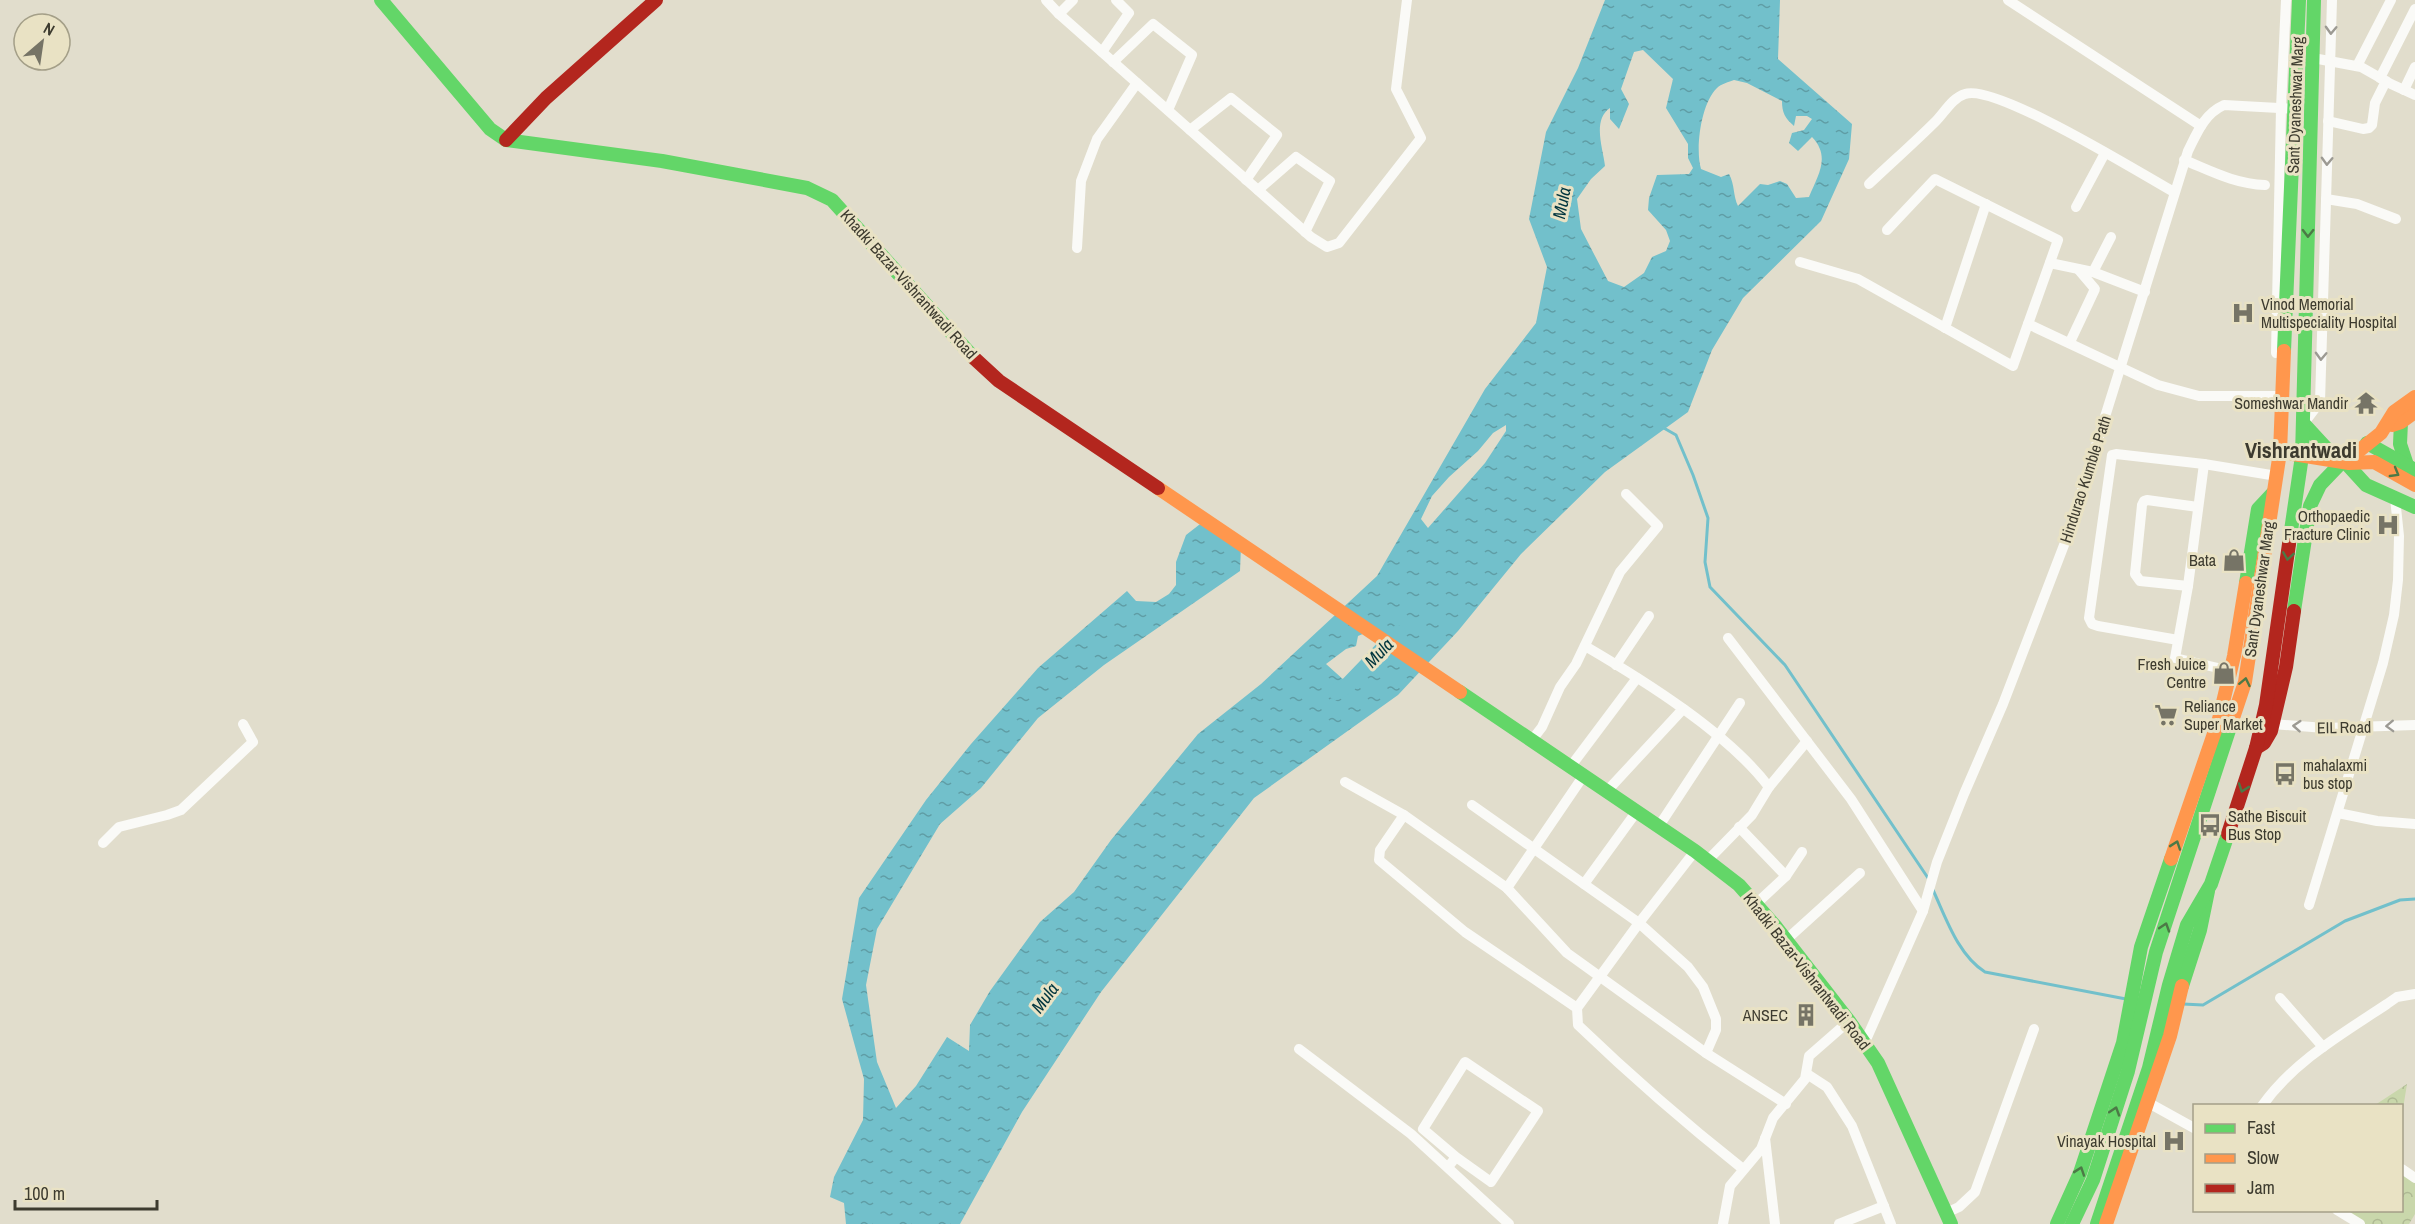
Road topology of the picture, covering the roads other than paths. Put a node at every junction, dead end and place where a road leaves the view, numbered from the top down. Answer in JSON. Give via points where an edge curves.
{"nodes":[{"id":1,"x":381,"y":0,"type":"edge"},
{"id":2,"x":656,"y":0,"type":"edge"},
{"id":3,"x":1046,"y":0,"type":"edge"},
{"id":4,"x":1073,"y":0,"type":"edge"},
{"id":5,"x":1116,"y":0,"type":"edge"},
{"id":6,"x":1407,"y":0,"type":"edge"},
{"id":7,"x":2008,"y":0,"type":"edge"},
{"id":8,"x":2286,"y":0,"type":"edge"},
{"id":9,"x":2299,"y":0,"type":"edge"},
{"id":10,"x":2314,"y":0,"type":"edge"},
{"id":11,"x":2332,"y":0,"type":"edge"},
{"id":12,"x":2391,"y":0,"type":"edge"},
{"id":13,"x":2415,"y":9,"type":"edge"},
{"id":14,"x":1059,"y":14,"type":"junction"},
{"id":15,"x":1102,"y":52,"type":"junction"},
{"id":16,"x":2313,"y":58,"type":"junction"},
{"id":17,"x":2330,"y":60,"type":"junction"},
{"id":18,"x":1113,"y":62,"type":"junction"},
{"id":19,"x":2357,"y":66,"type":"junction"},
{"id":20,"x":2415,"y":67,"type":"edge"},
{"id":21,"x":2383,"y":80,"type":"junction"},
{"id":22,"x":1137,"y":83,"type":"junction"},
{"id":23,"x":2404,"y":90,"type":"junction"},
{"id":24,"x":2415,"y":95,"type":"edge"},
{"id":25,"x":2288,"y":109,"type":"junction"},
{"id":26,"x":1168,"y":110,"type":"junction"},
{"id":27,"x":2311,"y":111,"type":"junction"},
{"id":28,"x":2328,"y":118,"type":"junction"},
{"id":29,"x":2200,"y":126,"type":"junction"},
{"id":30,"x":1190,"y":130,"type":"junction"},
{"id":31,"x":506,"y":140,"type":"junction"},
{"id":32,"x":2105,"y":153,"type":"junction"},
{"id":33,"x":2184,"y":159,"type":"junction"},
{"id":34,"x":1246,"y":180,"type":"junction"},
{"id":35,"x":1869,"y":184,"type":"dead end"},
{"id":36,"x":2265,"y":185,"type":"dead end"},
{"id":37,"x":1258,"y":190,"type":"junction"},
{"id":38,"x":2174,"y":192,"type":"junction"},
{"id":39,"x":2326,"y":199,"type":"junction"},
{"id":40,"x":1986,"y":204,"type":"junction"},
{"id":41,"x":2076,"y":207,"type":"dead end"},
{"id":42,"x":2396,"y":219,"type":"dead end"},
{"id":43,"x":1887,"y":230,"type":"dead end"},
{"id":44,"x":1305,"y":232,"type":"junction"},
{"id":45,"x":2111,"y":237,"type":"dead end"},
{"id":46,"x":1077,"y":248,"type":"dead end"},
{"id":47,"x":1800,"y":262,"type":"dead end"},
{"id":48,"x":2050,"y":263,"type":"junction"},
{"id":49,"x":2078,"y":269,"type":"junction"},
{"id":50,"x":2093,"y":272,"type":"junction"},
{"id":51,"x":2145,"y":292,"type":"junction"},
{"id":52,"x":2028,"y":324,"type":"junction"},
{"id":53,"x":1945,"y":328,"type":"junction"},
{"id":54,"x":2070,"y":342,"type":"junction"},
{"id":55,"x":2122,"y":366,"type":"junction"},
{"id":56,"x":2275,"y":396,"type":"junction"},
{"id":57,"x":2415,"y":398,"type":"edge"},
{"id":58,"x":2415,"y":412,"type":"edge"},
{"id":59,"x":2282,"y":421,"type":"junction"},
{"id":60,"x":2401,"y":422,"type":"junction"},
{"id":61,"x":2303,"y":423,"type":"junction"},
{"id":62,"x":2385,"y":427,"type":"junction"},
{"id":63,"x":2367,"y":443,"type":"junction"},
{"id":64,"x":2280,"y":452,"type":"junction"},
{"id":65,"x":2302,"y":456,"type":"junction"},
{"id":66,"x":2342,"y":461,"type":"junction"},
{"id":67,"x":2204,"y":464,"type":"junction"},
{"id":68,"x":2411,"y":467,"type":"edge"},
{"id":69,"x":2277,"y":476,"type":"junction"},
{"id":70,"x":2415,"y":485,"type":"edge"},
{"id":71,"x":2273,"y":493,"type":"junction"},
{"id":72,"x":1626,"y":494,"type":"dead end"},
{"id":73,"x":2395,"y":498,"type":"junction"},
{"id":74,"x":2198,"y":507,"type":"junction"},
{"id":75,"x":2415,"y":507,"type":"edge"},
{"id":76,"x":2188,"y":586,"type":"junction"},
{"id":77,"x":1649,"y":616,"type":"dead end"},
{"id":78,"x":1728,"y":638,"type":"dead end"},
{"id":79,"x":2178,"y":640,"type":"junction"},
{"id":80,"x":1586,"y":646,"type":"junction"},
{"id":81,"x":1616,"y":664,"type":"junction"},
{"id":82,"x":2231,"y":670,"type":"junction"},
{"id":83,"x":1637,"y":678,"type":"junction"},
{"id":84,"x":1740,"y":703,"type":"dead end"},
{"id":85,"x":1683,"y":709,"type":"junction"},
{"id":86,"x":243,"y":724,"type":"dead end"},
{"id":87,"x":2272,"y":724,"type":"junction"},
{"id":88,"x":2415,"y":725,"type":"edge"},
{"id":89,"x":2364,"y":727,"type":"junction"},
{"id":90,"x":1717,"y":736,"type":"junction"},
{"id":91,"x":1532,"y":740,"type":"junction"},
{"id":92,"x":1807,"y":741,"type":"junction"},
{"id":93,"x":2256,"y":748,"type":"junction"},
{"id":94,"x":1571,"y":766,"type":"junction"},
{"id":95,"x":1584,"y":775,"type":"junction"},
{"id":96,"x":1345,"y":782,"type":"dead end"},
{"id":97,"x":1769,"y":787,"type":"junction"},
{"id":98,"x":1607,"y":791,"type":"junction"},
{"id":99,"x":1472,"y":805,"type":"dead end"},
{"id":100,"x":1637,"y":811,"type":"junction"},
{"id":101,"x":2338,"y":813,"type":"junction"},
{"id":102,"x":1404,"y":815,"type":"junction"},
{"id":103,"x":2415,"y":824,"type":"edge"},
{"id":104,"x":1659,"y":826,"type":"junction"},
{"id":105,"x":1739,"y":827,"type":"junction"},
{"id":106,"x":102,"y":843,"type":"dead end"},
{"id":107,"x":1534,"y":848,"type":"junction"},
{"id":108,"x":1695,"y":850,"type":"junction"},
{"id":109,"x":1802,"y":852,"type":"dead end"},
{"id":110,"x":1708,"y":860,"type":"junction"},
{"id":111,"x":1860,"y":873,"type":"dead end"},
{"id":112,"x":1786,"y":876,"type":"junction"},
{"id":113,"x":1584,"y":884,"type":"junction"},
{"id":114,"x":1507,"y":888,"type":"junction"},
{"id":115,"x":1757,"y":903,"type":"junction"},
{"id":116,"x":2309,"y":905,"type":"dead end"},
{"id":117,"x":1923,"y":911,"type":"junction"},
{"id":118,"x":1639,"y":923,"type":"junction"},
{"id":119,"x":1786,"y":940,"type":"junction"},
{"id":120,"x":1599,"y":977,"type":"junction"},
{"id":121,"x":2415,"y":994,"type":"edge"},
{"id":122,"x":2280,"y":998,"type":"dead end"},
{"id":123,"x":1577,"y":1008,"type":"junction"},
{"id":124,"x":1850,"y":1021,"type":"junction"},
{"id":125,"x":2135,"y":1022,"type":"junction"},
{"id":126,"x":2166,"y":1026,"type":"junction"},
{"id":127,"x":2034,"y":1029,"type":"dead end"},
{"id":128,"x":1865,"y":1042,"type":"junction"},
{"id":129,"x":2323,"y":1047,"type":"junction"},
{"id":130,"x":1299,"y":1049,"type":"dead end"},
{"id":131,"x":1706,"y":1053,"type":"junction"},
{"id":132,"x":1807,"y":1074,"type":"junction"},
{"id":133,"x":2147,"y":1102,"type":"junction"},
{"id":134,"x":1786,"y":1104,"type":"junction"},
{"id":135,"x":2264,"y":1104,"type":"edge"},
{"id":136,"x":2193,"y":1127,"type":"edge"},
{"id":137,"x":1765,"y":1138,"type":"junction"},
{"id":138,"x":1456,"y":1157,"type":"junction"},
{"id":139,"x":1448,"y":1167,"type":"junction"},
{"id":140,"x":1743,"y":1169,"type":"junction"},
{"id":141,"x":1884,"y":1206,"type":"junction"},
{"id":142,"x":2340,"y":1212,"type":"edge"},
{"id":143,"x":1948,"y":1219,"type":"edge"},
{"id":144,"x":1509,"y":1224,"type":"edge"},
{"id":145,"x":1723,"y":1224,"type":"edge"},
{"id":146,"x":1775,"y":1224,"type":"edge"},
{"id":147,"x":1839,"y":1224,"type":"edge"},
{"id":148,"x":1891,"y":1224,"type":"edge"},
{"id":149,"x":2057,"y":1224,"type":"edge"},
{"id":150,"x":2072,"y":1224,"type":"edge"},
{"id":151,"x":2097,"y":1224,"type":"edge"},
{"id":152,"x":2106,"y":1224,"type":"edge"},
{"id":153,"x":2360,"y":1224,"type":"edge"}],
"edges":[{"from":1,"to":31,"type":"street","via":[[490,129]]},
{"from":2,"to":31,"type":"street","via":[[546,98]]},
{"from":3,"to":14,"type":"street"},
{"from":4,"to":14,"type":"street"},
{"from":5,"to":15,"type":"street","via":[[1130,13]]},
{"from":6,"to":44,"type":"street","via":[[1396,89],[1421,138],[1339,243],[1327,247]]},
{"from":7,"to":29,"type":"street"},
{"from":8,"to":25,"type":"street"},
{"from":9,"to":25,"type":"street","name":"Sant Dyaneshwar Marg"},
{"from":10,"to":16,"type":"street","name":"Sant Dyaneshwar Marg"},
{"from":11,"to":17,"type":"street","one_way":true},
{"from":12,"to":19,"type":"street"},
{"from":13,"to":21,"type":"street"},
{"from":14,"to":15,"type":"street"},
{"from":15,"to":18,"type":"street"},
{"from":16,"to":17,"type":"street"},
{"from":16,"to":27,"type":"street","name":"Sant Dyaneshwar Marg"},
{"from":17,"to":19,"type":"street"},
{"from":17,"to":28,"type":"street"},
{"from":18,"to":22,"type":"street"},
{"from":18,"to":26,"type":"street","via":[[1153,24],[1192,55]]},
{"from":19,"to":21,"type":"street"},
{"from":20,"to":23,"type":"street"},
{"from":21,"to":23,"type":"street"},
{"from":21,"to":28,"type":"street","via":[[2369,128]]},
{"from":22,"to":26,"type":"street"},
{"from":22,"to":46,"type":"street","via":[[1097,139],[1081,181]]},
{"from":23,"to":24,"type":"street"},
{"from":25,"to":29,"type":"street","name":"Hindurao Kumble Path","via":[[2223,105]]},
{"from":25,"to":56,"type":"street"},
{"from":25,"to":59,"type":"street","name":"Sant Dyaneshwar Marg"},
{"from":26,"to":30,"type":"street"},
{"from":27,"to":28,"type":"street"},
{"from":27,"to":61,"type":"street","name":"Sant Dyaneshwar Marg","one_way":true},
{"from":28,"to":39,"type":"street","one_way":true},
{"from":29,"to":33,"type":"street","name":"Hindurao Kumble Path"},
{"from":30,"to":34,"type":"street"},
{"from":30,"to":34,"type":"street","via":[[1232,98],[1277,135]]},
{"from":31,"to":91,"type":"street","name":"Khadki Bazar-Vishrantwadi Road","via":[[662,161],[822,194],[840,207],[999,381]]},
{"from":32,"to":35,"type":"street","via":[[2028,111],[1974,91],[1953,102]]},
{"from":32,"to":38,"type":"street"},
{"from":32,"to":41,"type":"street"},
{"from":33,"to":36,"type":"street","via":[[2224,177]]},
{"from":33,"to":38,"type":"street","name":"Hindurao Kumble Path"},
{"from":34,"to":37,"type":"street"},
{"from":37,"to":44,"type":"street"},
{"from":37,"to":44,"type":"street","via":[[1296,157],[1330,181]]},
{"from":38,"to":51,"type":"street","name":"Hindurao Kumble Path"},
{"from":39,"to":42,"type":"street","via":[[2356,204]]},
{"from":39,"to":61,"type":"street","one_way":true,"via":[[2320,402]]},
{"from":40,"to":43,"type":"street","via":[[1935,179]]},
{"from":40,"to":48,"type":"street","via":[[2058,240]]},
{"from":40,"to":53,"type":"street"},
{"from":45,"to":50,"type":"street"},
{"from":47,"to":53,"type":"street","via":[[1858,279]]},
{"from":48,"to":49,"type":"street"},
{"from":48,"to":52,"type":"street"},
{"from":49,"to":50,"type":"street"},
{"from":49,"to":54,"type":"street","via":[[2095,289]]},
{"from":50,"to":51,"type":"street"},
{"from":51,"to":55,"type":"street","name":"Hindurao Kumble Path"},
{"from":52,"to":53,"type":"street","via":[[2013,366]]},
{"from":52,"to":54,"type":"street"},
{"from":54,"to":55,"type":"street"},
{"from":55,"to":56,"type":"street","via":[[2158,385],[2199,396]]},
{"from":55,"to":117,"type":"street","name":"Hindurao Kumble Path","via":[[2069,532],[1937,862]]},
{"from":56,"to":59,"type":"street"},
{"from":57,"to":62,"type":"street","via":[[2394,412]]},
{"from":58,"to":60,"type":"street"},
{"from":59,"to":64,"type":"street","name":"Sant Dyaneshwar Marg"},
{"from":60,"to":62,"type":"street"},
{"from":60,"to":68,"type":"street","via":[[2400,449]]},
{"from":61,"to":65,"type":"street","name":"Sant Dyaneshwar Marg"},
{"from":61,"to":66,"type":"street"},
{"from":62,"to":63,"type":"street"},
{"from":63,"to":66,"type":"street"},
{"from":63,"to":68,"type":"street"},
{"from":64,"to":65,"type":"street"},
{"from":64,"to":69,"type":"street","name":"Sant Dyaneshwar Marg"},
{"from":65,"to":66,"type":"street"},
{"from":65,"to":93,"type":"street","name":"Sant Dyaneshwar Marg","one_way":true,"via":[[2268,693]]},
{"from":66,"to":70,"type":"street","one_way":true,"via":[[2374,462]]},
{"from":66,"to":73,"type":"street","via":[[2367,485]]},
{"from":66,"to":87,"type":"street","via":[[2321,482],[2307,515],[2286,667]]},
{"from":67,"to":69,"type":"street"},
{"from":67,"to":74,"type":"street"},
{"from":67,"to":79,"type":"street","via":[[2116,454],[2110,459],[2089,618],[2098,626]]},
{"from":69,"to":71,"type":"street","name":"Sant Dyaneshwar Marg"},
{"from":71,"to":82,"type":"street","via":[[2258,508]]},
{"from":125,"to":71,"type":"street","name":"Sant Dyaneshwar Marg","one_way":true,"via":[[2245,682]]},
{"from":72,"to":80,"type":"street","via":[[1658,526],[1620,572]]},
{"from":73,"to":75,"type":"street"},
{"from":73,"to":89,"type":"street","via":[[2399,537],[2394,615]]},
{"from":74,"to":76,"type":"street"},
{"from":74,"to":76,"type":"street","via":[[2147,500],[2142,505],[2137,578]]},
{"from":76,"to":79,"type":"street"},
{"from":77,"to":81,"type":"street"},
{"from":78,"to":92,"type":"street"},
{"from":79,"to":82,"type":"street","via":[[2175,658]]},
{"from":80,"to":81,"type":"street"},
{"from":80,"to":91,"type":"street"},
{"from":81,"to":83,"type":"street"},
{"from":125,"to":82,"type":"street","one_way":true,"via":[[2134,981],[2141,947],[2219,719]]},
{"from":83,"to":85,"type":"street"},
{"from":83,"to":94,"type":"street"},
{"from":84,"to":90,"type":"street"},
{"from":85,"to":90,"type":"street"},
{"from":85,"to":98,"type":"street"},
{"from":86,"to":106,"type":"street","via":[[253,742],[181,810],[119,827]]},
{"from":89,"to":87,"type":"street","name":"EIL Road","one_way":true},
{"from":87,"to":93,"type":"street","via":[[2268,738]]},
{"from":88,"to":89,"type":"street","name":"EIL Road","one_way":true},
{"from":89,"to":101,"type":"street"},
{"from":90,"to":97,"type":"street","via":[[1757,771]]},
{"from":90,"to":104,"type":"street"},
{"from":91,"to":94,"type":"street","name":"Khadki Bazar-Vishrantwadi Road"},
{"from":92,"to":97,"type":"street"},
{"from":92,"to":117,"type":"street","via":[[1851,799]]},
{"from":93,"to":126,"type":"street","name":"Sant Dyaneshwar Marg","one_way":true,"via":[[2211,884],[2187,926]]},
{"from":94,"to":95,"type":"street","name":"Khadki Bazar-Vishrantwadi Road"},
{"from":95,"to":98,"type":"street","name":"Khadki Bazar-Vishrantwadi Road"},
{"from":95,"to":107,"type":"street"},
{"from":96,"to":102,"type":"street"},
{"from":97,"to":105,"type":"street","via":[[1752,816]]},
{"from":98,"to":100,"type":"street","name":"Khadki Bazar-Vishrantwadi Road"},
{"from":99,"to":107,"type":"street"},
{"from":100,"to":104,"type":"street","name":"Khadki Bazar-Vishrantwadi Road"},
{"from":100,"to":113,"type":"street"},
{"from":101,"to":103,"type":"street"},
{"from":101,"to":116,"type":"street"},
{"from":102,"to":114,"type":"street"},
{"from":102,"to":123,"type":"street","via":[[1380,850],[1379,860],[1465,932]]},
{"from":104,"to":108,"type":"street","name":"Khadki Bazar-Vishrantwadi Road"},
{"from":105,"to":110,"type":"street"},
{"from":105,"to":112,"type":"street"},
{"from":107,"to":113,"type":"street"},
{"from":107,"to":114,"type":"street"},
{"from":108,"to":110,"type":"street","name":"Khadki Bazar-Vishrantwadi Road"},
{"from":108,"to":118,"type":"street"},
{"from":109,"to":112,"type":"street"},
{"from":110,"to":115,"type":"street","name":"Khadki Bazar-Vishrantwadi Road"},
{"from":111,"to":119,"type":"street"},
{"from":112,"to":115,"type":"street"},
{"from":113,"to":118,"type":"street"},
{"from":114,"to":120,"type":"street","via":[[1567,953]]},
{"from":115,"to":119,"type":"street","name":"Khadki Bazar-Vishrantwadi Road"},
{"from":117,"to":128,"type":"street","name":"Hindurao Kumble Path"},
{"from":118,"to":120,"type":"street"},
{"from":118,"to":131,"type":"street","via":[[1688,967],[1703,987],[1716,1019],[1716,1030]]},
{"from":119,"to":124,"type":"street","name":"Khadki Bazar-Vishrantwadi Road"},
{"from":120,"to":123,"type":"street"},
{"from":120,"to":131,"type":"street"},
{"from":121,"to":129,"type":"street","via":[[2386,1004]]},
{"from":122,"to":129,"type":"street"},
{"from":123,"to":140,"type":"street","via":[[1578,1025],[1674,1114]]},
{"from":124,"to":128,"type":"street","name":"Khadki Bazar-Vishrantwadi Road"},
{"from":124,"to":132,"type":"street","via":[[1813,1051]]},
{"from":149,"to":125,"type":"street","one_way":true,"via":[[2080,1173]]},
{"from":150,"to":125,"type":"street","one_way":true,"via":[[2093,1180]]},
{"from":126,"to":133,"type":"street"},
{"from":126,"to":151,"type":"street"},
{"from":127,"to":143,"type":"street","via":[[1975,1192]]},
{"from":128,"to":143,"type":"street","name":"Khadki Bazar-Vishrantwadi Road","via":[[1892,1090]]},
{"from":129,"to":135,"type":"street","via":[[2286,1077]]},
{"from":130,"to":139,"type":"street"},
{"from":131,"to":134,"type":"street"},
{"from":132,"to":134,"type":"street"},
{"from":132,"to":141,"type":"street","via":[[1827,1087],[1852,1126]]},
{"from":133,"to":136,"type":"street"},
{"from":133,"to":152,"type":"street","via":[[2123,1194]]},
{"from":134,"to":137,"type":"street","via":[[1773,1118]]},
{"from":137,"to":140,"type":"street","via":[[1761,1149]]},
{"from":137,"to":146,"type":"street"},
{"from":138,"to":138,"type":"street","via":[[1423,1129],[1466,1062],[1538,1111],[1491,1182]]},
{"from":138,"to":139,"type":"street"},
{"from":139,"to":144,"type":"street"},
{"from":140,"to":145,"type":"street","via":[[1730,1186]]},
{"from":141,"to":147,"type":"street"},
{"from":141,"to":148,"type":"street"},
{"from":142,"to":153,"type":"street"}]}
